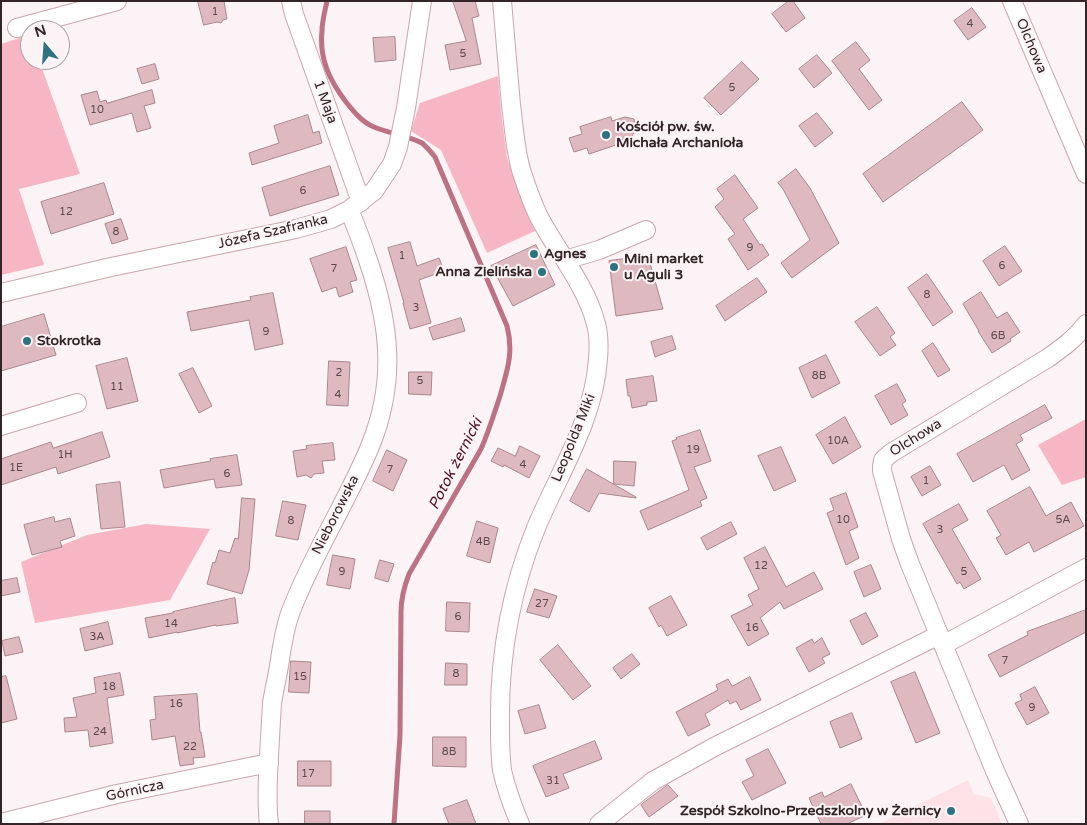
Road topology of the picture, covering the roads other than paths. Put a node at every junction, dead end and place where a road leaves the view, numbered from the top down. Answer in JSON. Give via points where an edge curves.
{"nodes":[{"id":1,"x":117,"y":1,"type":"edge"},
{"id":2,"x":291,"y":1,"type":"edge"},
{"id":3,"x":422,"y":1,"type":"edge"},
{"id":4,"x":502,"y":1,"type":"edge"},
{"id":5,"x":1012,"y":1,"type":"edge"},
{"id":6,"x":16,"y":28,"type":"dead end"},
{"id":7,"x":1086,"y":174,"type":"edge"},
{"id":8,"x":355,"y":206,"type":"junction"},
{"id":9,"x":646,"y":230,"type":"dead end"},
{"id":10,"x":564,"y":260,"type":"junction"},
{"id":11,"x":1,"y":293,"type":"edge"},
{"id":12,"x":1086,"y":324,"type":"edge"},
{"id":13,"x":77,"y":403,"type":"dead end"},
{"id":14,"x":1,"y":426,"type":"edge"},
{"id":15,"x":1086,"y":568,"type":"edge"},
{"id":16,"x":941,"y":640,"type":"junction"},
{"id":17,"x":269,"y":763,"type":"junction"},
{"id":18,"x":1,"y":823,"type":"edge"},
{"id":19,"x":269,"y":824,"type":"edge"},
{"id":20,"x":520,"y":824,"type":"edge"},
{"id":21,"x":599,"y":824,"type":"edge"},
{"id":22,"x":1018,"y":824,"type":"edge"}],
"edges":[{"from":1,"to":6,"type":"street"},
{"from":2,"to":8,"type":"street","name":"1 Maja"},
{"from":3,"to":8,"type":"street","name":"Józefa Szafranka","via":[[398,147],[383,179]]},
{"from":4,"to":10,"type":"street","name":"Leopolda Miki","via":[[514,133],[521,169],[539,216]]},
{"from":5,"to":7,"type":"street","name":"Olchowa"},
{"from":8,"to":11,"type":"street","name":"Józefa Szafranka","via":[[331,219],[296,229]]},
{"from":8,"to":17,"type":"street","name":"Nieborowska","via":[[357,229],[373,275],[387,336],[384,399],[366,456],[324,538],[287,622],[272,703]]},
{"from":9,"to":10,"type":"street","via":[[599,250]]},
{"from":10,"to":20,"type":"street","name":"Leopolda Miki","via":[[576,278],[596,325],[597,375],[582,427],[528,549],[506,639],[500,689],[501,757],[509,796]]},
{"from":12,"to":16,"type":"street","name":"Olchowa","via":[[1048,358],[884,460],[883,476],[901,539]]},
{"from":13,"to":14,"type":"street"},
{"from":15,"to":16,"type":"street"},
{"from":16,"to":21,"type":"street","via":[[714,747],[653,782]]},
{"from":16,"to":22,"type":"street","name":"Olchowa"},
{"from":17,"to":18,"type":"street","name":"Górnicza","via":[[117,794]]},
{"from":17,"to":19,"type":"street","name":"Nieborowska"}]}
